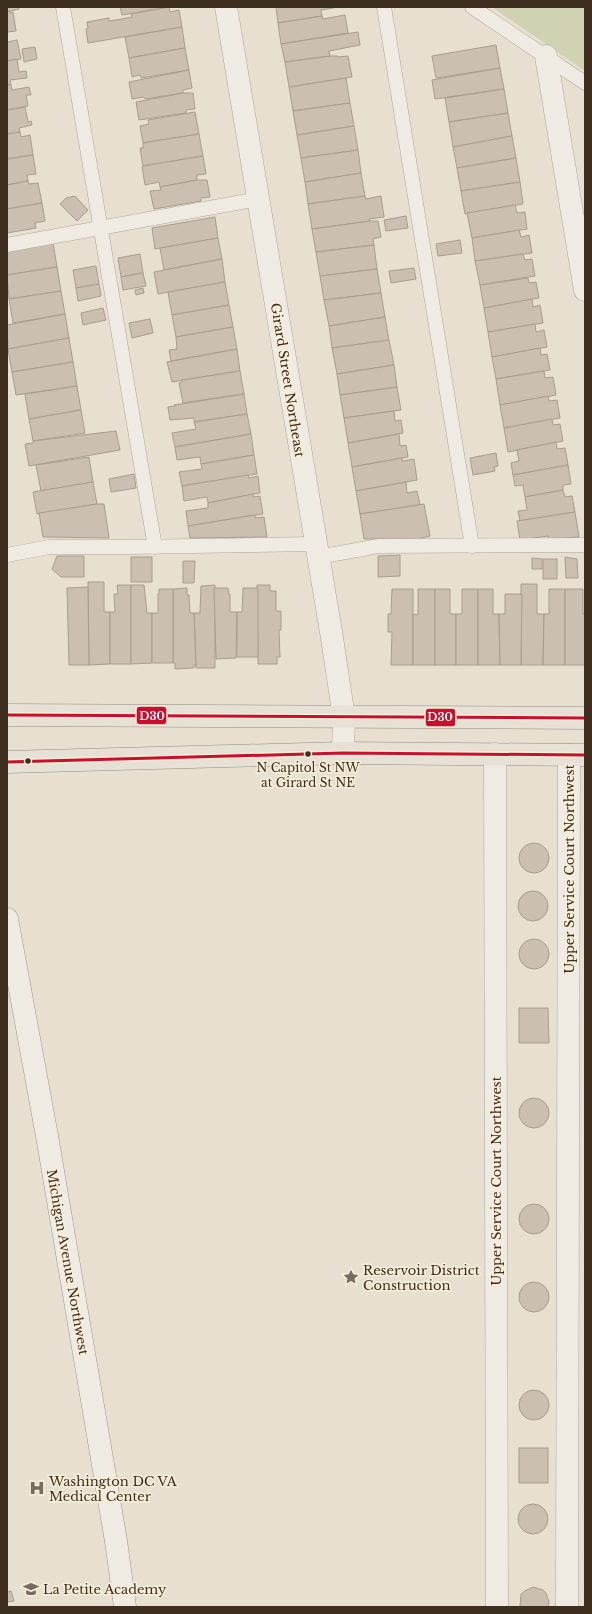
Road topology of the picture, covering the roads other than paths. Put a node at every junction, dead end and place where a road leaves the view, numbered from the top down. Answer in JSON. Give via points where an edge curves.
{"nodes":[{"id":1,"x":63,"y":7,"type":"edge"},
{"id":2,"x":226,"y":7,"type":"edge"},
{"id":3,"x":384,"y":7,"type":"edge"},
{"id":4,"x":472,"y":7,"type":"edge"},
{"id":5,"x":546,"y":56,"type":"junction"},
{"id":6,"x":585,"y":83,"type":"edge"},
{"id":7,"x":258,"y":199,"type":"junction"},
{"id":8,"x":101,"y":228,"type":"junction"},
{"id":9,"x":7,"y":245,"type":"edge"},
{"id":10,"x":585,"y":290,"type":"edge"},
{"id":11,"x":472,"y":546,"type":"junction"},
{"id":12,"x":585,"y":546,"type":"edge"},
{"id":13,"x":155,"y":547,"type":"junction"},
{"id":14,"x":317,"y":551,"type":"junction"},
{"id":15,"x":7,"y":555,"type":"edge"},
{"id":16,"x":7,"y":715,"type":"edge"},
{"id":17,"x":344,"y":718,"type":"junction"},
{"id":18,"x":585,"y":718,"type":"edge"},
{"id":19,"x":343,"y":753,"type":"junction"},
{"id":20,"x":495,"y":754,"type":"junction"},
{"id":21,"x":577,"y":755,"type":"edge"},
{"id":22,"x":7,"y":762,"type":"edge"},
{"id":23,"x":7,"y":919,"type":"edge"},
{"id":24,"x":577,"y":1146,"type":"edge"},
{"id":25,"x":576,"y":1347,"type":"edge"},
{"id":26,"x":125,"y":1607,"type":"edge"},
{"id":27,"x":497,"y":1607,"type":"edge"},
{"id":28,"x":567,"y":1607,"type":"edge"}],
"edges":[{"from":1,"to":8,"type":"lane"},
{"from":2,"to":7,"type":"street","name":"Girard Street Northeast"},
{"from":3,"to":11,"type":"lane"},
{"from":4,"to":5,"type":"lane"},
{"from":5,"to":6,"type":"lane"},
{"from":5,"to":10,"type":"street"},
{"from":7,"to":8,"type":"lane"},
{"from":7,"to":14,"type":"street","name":"Girard Street Northeast"},
{"from":8,"to":9,"type":"lane"},
{"from":8,"to":13,"type":"lane"},
{"from":11,"to":12,"type":"lane"},
{"from":11,"to":14,"type":"lane","via":[[379,546]]},
{"from":13,"to":14,"type":"lane"},
{"from":13,"to":15,"type":"lane","via":[[49,547]]},
{"from":14,"to":17,"type":"street","name":"Girard Street Northeast"},
{"from":16,"to":17,"type":"main road"},
{"from":17,"to":18,"type":"main road"},
{"from":17,"to":19,"type":"street","name":"Girard Street Northeast"},
{"from":19,"to":20,"type":"main road"},
{"from":19,"to":22,"type":"main road"},
{"from":20,"to":21,"type":"main road"},
{"from":20,"to":27,"type":"street","name":"Upper Service Court Northwest"},
{"from":21,"to":24,"type":"street","name":"Upper Service Court Northwest"},
{"from":23,"to":26,"type":"street","name":"Michigan Avenue Northwest","via":[[47,1136]]},
{"from":24,"to":25,"type":"street","name":"Upper Service Court Northwest"},
{"from":25,"to":28,"type":"street","name":"Upper Service Court Northwest"}]}
